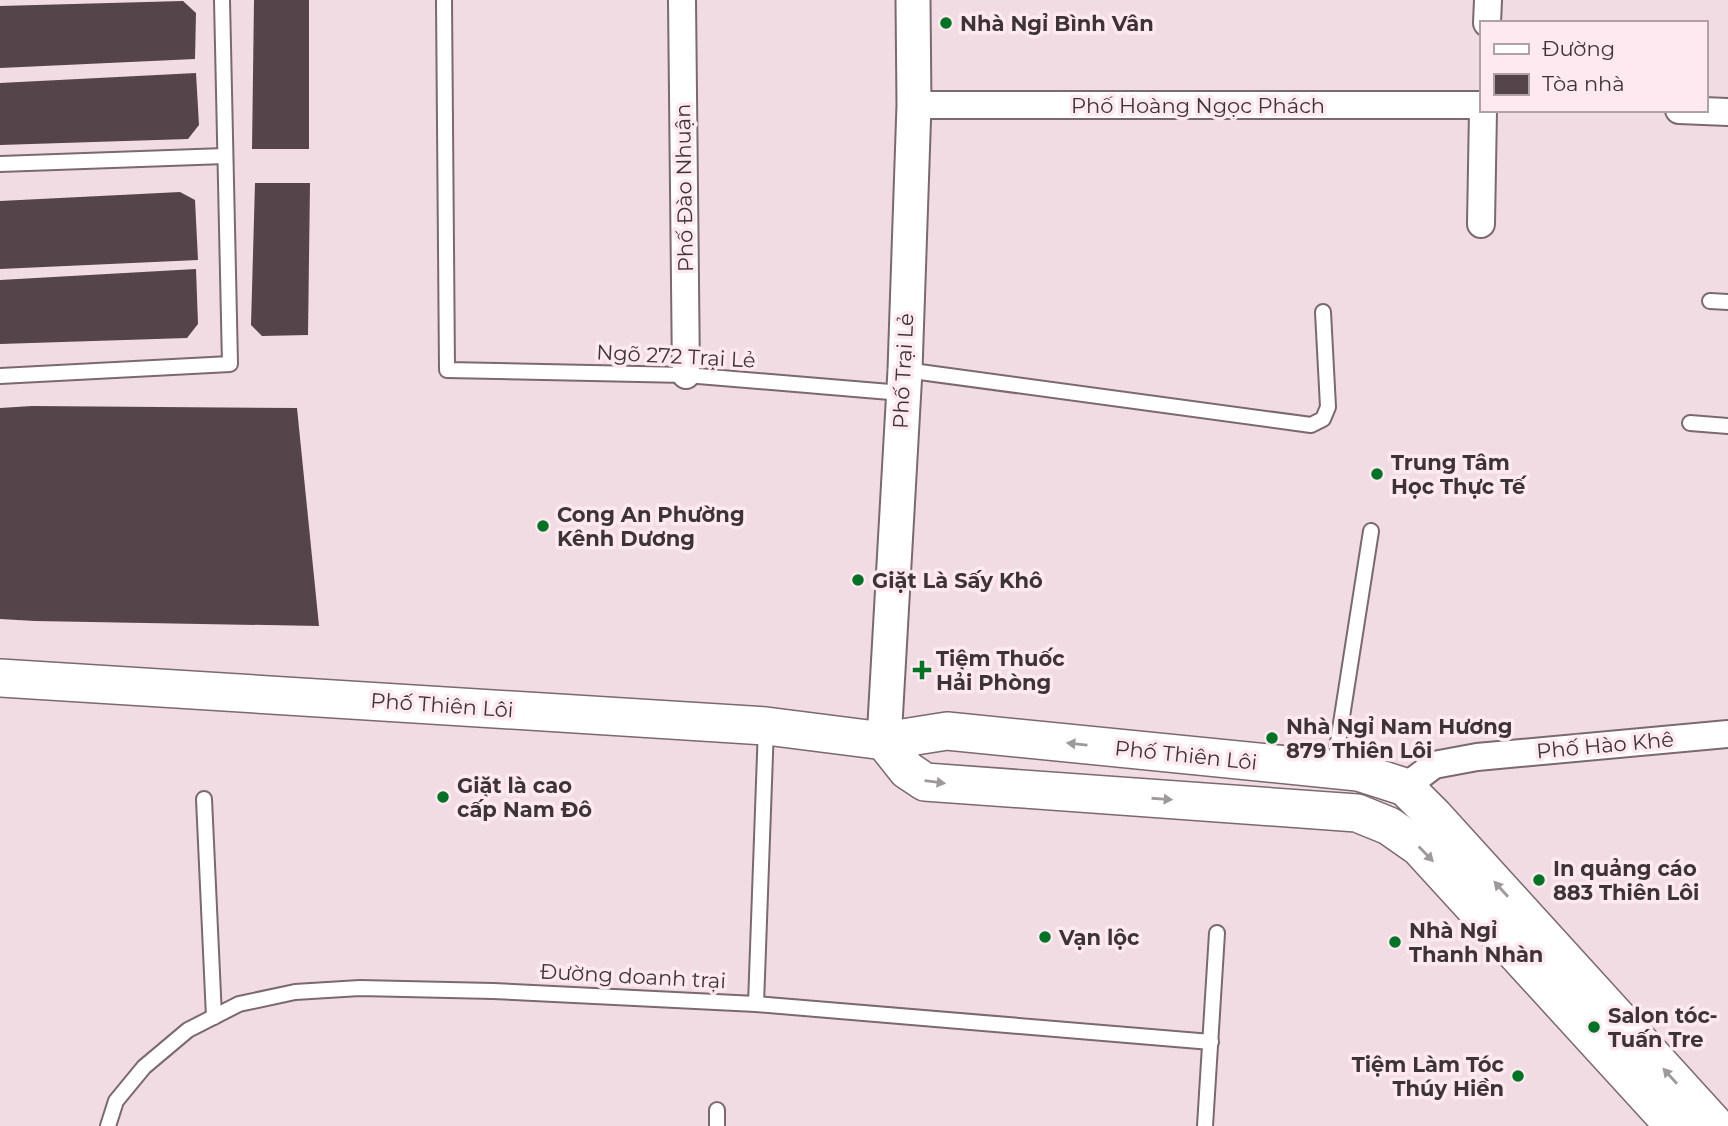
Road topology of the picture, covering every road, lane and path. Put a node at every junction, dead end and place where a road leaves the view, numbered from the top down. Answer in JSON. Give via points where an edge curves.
{"nodes":[{"id":1,"x":222,"y":0,"type":"edge"},
{"id":2,"x":444,"y":0,"type":"edge"},
{"id":3,"x":682,"y":0,"type":"edge"},
{"id":4,"x":913,"y":0,"type":"edge"},
{"id":5,"x":1488,"y":0,"type":"edge"},
{"id":6,"x":1487,"y":21,"type":"edge"},
{"id":7,"x":914,"y":105,"type":"junction"},
{"id":8,"x":1480,"y":105,"type":"edge"},
{"id":9,"x":1707,"y":111,"type":"edge"},
{"id":10,"x":1728,"y":111,"type":"edge"},
{"id":11,"x":1483,"y":112,"type":"edge"},
{"id":12,"x":225,"y":156,"type":"junction"},
{"id":13,"x":0,"y":164,"type":"edge"},
{"id":14,"x":1481,"y":224,"type":"dead end"},
{"id":15,"x":1710,"y":301,"type":"dead end"},
{"id":16,"x":1728,"y":302,"type":"edge"},
{"id":17,"x":1323,"y":312,"type":"dead end"},
{"id":18,"x":686,"y":375,"type":"junction"},
{"id":19,"x":0,"y":376,"type":"edge"},
{"id":20,"x":904,"y":382,"type":"junction"},
{"id":21,"x":1690,"y":423,"type":"dead end"},
{"id":22,"x":1728,"y":426,"type":"edge"},
{"id":23,"x":1371,"y":531,"type":"dead end"},
{"id":24,"x":0,"y":678,"type":"edge"},
{"id":25,"x":766,"y":726,"type":"junction"},
{"id":26,"x":1728,"y":734,"type":"edge"},
{"id":27,"x":884,"y":741,"type":"junction"},
{"id":28,"x":1334,"y":769,"type":"junction"},
{"id":29,"x":1405,"y":787,"type":"junction"},
{"id":30,"x":204,"y":799,"type":"dead end"},
{"id":31,"x":1389,"y":826,"type":"junction"},
{"id":32,"x":1217,"y":933,"type":"dead end"},
{"id":33,"x":756,"y":1004,"type":"junction"},
{"id":34,"x":214,"y":1017,"type":"junction"},
{"id":35,"x":1210,"y":1042,"type":"junction"},
{"id":36,"x":717,"y":1110,"type":"dead end"},
{"id":37,"x":108,"y":1126,"type":"edge"},
{"id":38,"x":717,"y":1126,"type":"edge"},
{"id":39,"x":1205,"y":1126,"type":"edge"},
{"id":40,"x":1674,"y":1126,"type":"edge"},
{"id":41,"x":1716,"y":1126,"type":"edge"}],
"edges":[{"from":1,"to":12,"type":"lane"},
{"from":2,"to":18,"type":"lane","name":"Ngõ 272 Trại Lẻ","via":[[447,370]]},
{"from":3,"to":18,"type":"street","name":"Phố Đào Nhuận"},
{"from":4,"to":7,"type":"street","name":"Phố Trại Lẻ"},
{"from":5,"to":6,"type":"street"},
{"from":7,"to":8,"type":"street","name":"Phố Hoàng Ngọc Phách"},
{"from":7,"to":20,"type":"street","name":"Phố Trại Lẻ"},
{"from":9,"to":10,"type":"street"},
{"from":11,"to":14,"type":"street"},
{"from":12,"to":13,"type":"lane"},
{"from":12,"to":19,"type":"lane","via":[[230,364]]},
{"from":15,"to":16,"type":"lane"},
{"from":17,"to":20,"type":"lane","name":"Ngõ 272 Trại Lẻ","via":[[1328,407],[1323,419],[1311,425]]},
{"from":18,"to":20,"type":"lane","name":"Ngõ 272 Trại Lẻ"},
{"from":20,"to":27,"type":"street","name":"Phố Trại Lẻ"},
{"from":21,"to":22,"type":"lane"},
{"from":23,"to":28,"type":"lane"},
{"from":24,"to":25,"type":"main road","name":"Phố Thiên Lôi"},
{"from":25,"to":27,"type":"main road","name":"Phố Thiên Lôi"},
{"from":25,"to":33,"type":"lane"},
{"from":26,"to":29,"type":"street","name":"Phố Hào Khê","via":[[1478,757],[1434,765]]},
{"from":28,"to":27,"type":"main road","name":"Phố Thiên Lôi","one_way":true,"via":[[947,731]]},
{"from":27,"to":31,"type":"main road","name":"Phố Thiên Lôi","one_way":true,"via":[[907,770],[925,782],[1357,813]]},
{"from":28,"to":29,"type":"main road","name":"Phố Thiên Lôi"},
{"from":29,"to":31,"type":"main road"},
{"from":41,"to":29,"type":"main road","name":"Phố Thiên Lôi","one_way":true},
{"from":30,"to":34,"type":"lane"},
{"from":31,"to":40,"type":"main road","name":"Phố Thiên Lôi","one_way":true,"via":[[1419,847]]},
{"from":32,"to":35,"type":"lane"},
{"from":33,"to":34,"type":"lane","name":"Đường doanh trại","via":[[360,988],[295,992],[239,1004]]},
{"from":33,"to":35,"type":"lane","name":"Đường doanh trại"},
{"from":34,"to":37,"type":"lane","name":"Đường doanh trại","via":[[188,1031],[144,1067],[116,1101]]},
{"from":35,"to":39,"type":"lane"},
{"from":36,"to":38,"type":"lane"}]}
